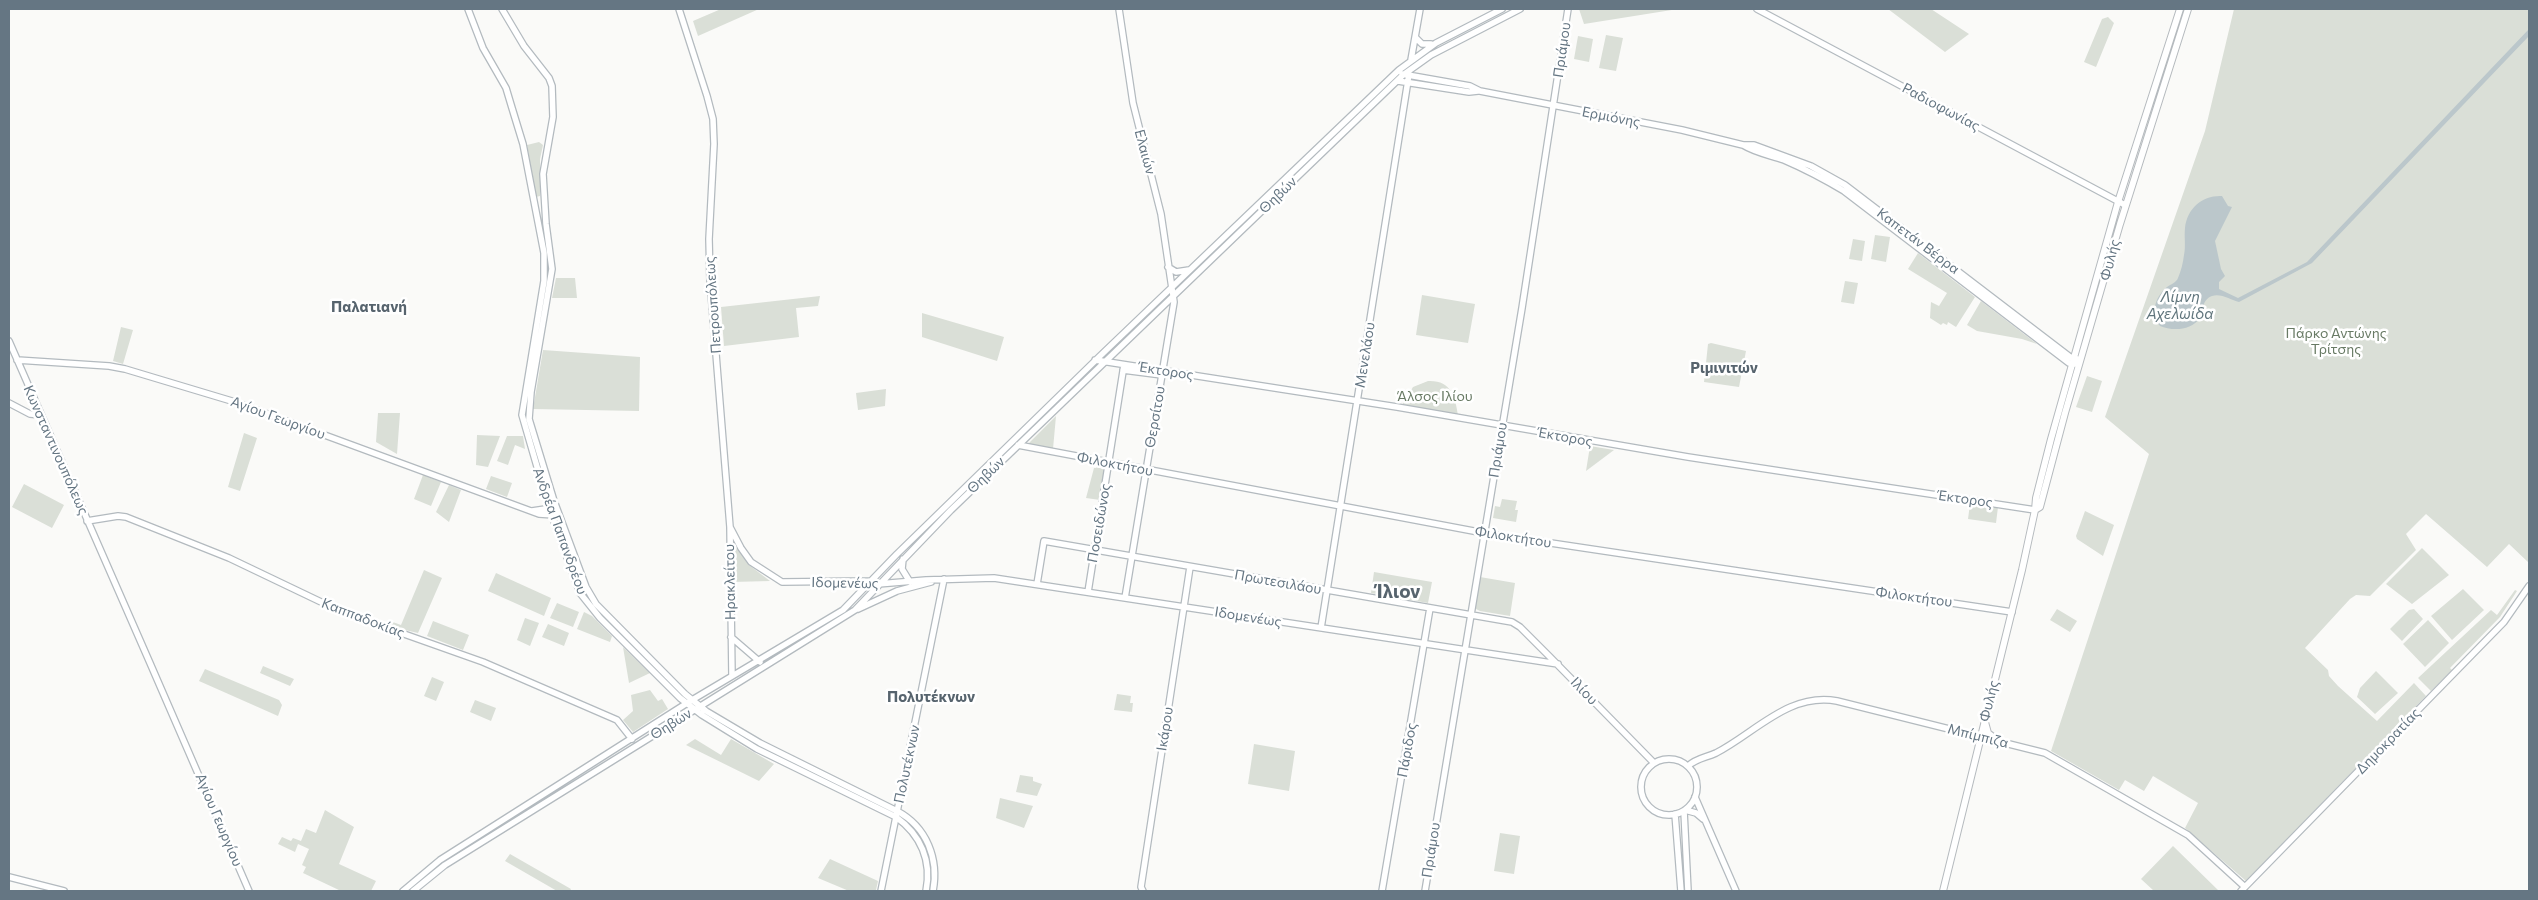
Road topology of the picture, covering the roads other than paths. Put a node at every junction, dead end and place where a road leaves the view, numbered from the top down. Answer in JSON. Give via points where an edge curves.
{"nodes":[{"id":1,"x":468,"y":9,"type":"edge"},
{"id":2,"x":502,"y":9,"type":"edge"},
{"id":3,"x":679,"y":9,"type":"edge"},
{"id":4,"x":1119,"y":9,"type":"edge"},
{"id":5,"x":1420,"y":9,"type":"edge"},
{"id":6,"x":1502,"y":9,"type":"edge"},
{"id":7,"x":1520,"y":9,"type":"edge"},
{"id":8,"x":1568,"y":9,"type":"edge"},
{"id":9,"x":1757,"y":9,"type":"edge"},
{"id":10,"x":2180,"y":9,"type":"edge"},
{"id":11,"x":2188,"y":9,"type":"edge"},
{"id":12,"x":1416,"y":38,"type":"junction"},
{"id":13,"x":1436,"y":43,"type":"junction"},
{"id":14,"x":1411,"y":60,"type":"junction"},
{"id":15,"x":1399,"y":70,"type":"junction"},
{"id":16,"x":1407,"y":76,"type":"junction"},
{"id":17,"x":1398,"y":81,"type":"joint"},
{"id":18,"x":1554,"y":106,"type":"junction"},
{"id":19,"x":1742,"y":144,"type":"joint"},
{"id":20,"x":2118,"y":202,"type":"junction"},
{"id":21,"x":2125,"y":205,"type":"junction"},
{"id":22,"x":1168,"y":266,"type":"junction"},
{"id":23,"x":1191,"y":269,"type":"junction"},
{"id":24,"x":1172,"y":288,"type":"junction"},
{"id":25,"x":1174,"y":295,"type":"junction"},
{"id":26,"x":1158,"y":310,"type":"junction"},
{"id":27,"x":1172,"y":318,"type":"junction"},
{"id":28,"x":9,"y":341,"type":"edge"},
{"id":29,"x":17,"y":360,"type":"junction"},
{"id":30,"x":1095,"y":360,"type":"junction"},
{"id":31,"x":2072,"y":361,"type":"junction"},
{"id":32,"x":1105,"y":362,"type":"junction"},
{"id":33,"x":2080,"y":363,"type":"junction"},
{"id":34,"x":1123,"y":367,"type":"junction"},
{"id":35,"x":1162,"y":372,"type":"junction"},
{"id":36,"x":1358,"y":401,"type":"junction"},
{"id":37,"x":9,"y":403,"type":"edge"},
{"id":38,"x":41,"y":415,"type":"junction"},
{"id":39,"x":1502,"y":426,"type":"junction"},
{"id":40,"x":1018,"y":445,"type":"junction"},
{"id":41,"x":1110,"y":463,"type":"junction"},
{"id":42,"x":1146,"y":470,"type":"junction"},
{"id":43,"x":552,"y":507,"type":"junction"},
{"id":44,"x":1341,"y":507,"type":"junction"},
{"id":45,"x":2035,"y":510,"type":"junction"},
{"id":46,"x":532,"y":511,"type":"junction"},
{"id":47,"x":555,"y":514,"type":"junction"},
{"id":48,"x":87,"y":521,"type":"junction"},
{"id":49,"x":730,"y":527,"type":"junction"},
{"id":50,"x":1484,"y":533,"type":"junction"},
{"id":51,"x":1094,"y":551,"type":"junction"},
{"id":52,"x":1132,"y":557,"type":"junction"},
{"id":53,"x":104,"y":558,"type":"joint"},
{"id":54,"x":903,"y":559,"type":"junction"},
{"id":55,"x":1190,"y":567,"type":"junction"},
{"id":56,"x":937,"y":579,"type":"junction"},
{"id":57,"x":944,"y":579,"type":"junction"},
{"id":58,"x":871,"y":581,"type":"junction"},
{"id":59,"x":782,"y":582,"type":"joint"},
{"id":60,"x":910,"y":582,"type":"junction"},
{"id":61,"x":878,"y":584,"type":"junction"},
{"id":62,"x":1037,"y":584,"type":"junction"},
{"id":63,"x":2529,"y":586,"type":"edge"},
{"id":64,"x":1327,"y":591,"type":"junction"},
{"id":65,"x":1088,"y":592,"type":"junction"},
{"id":66,"x":1125,"y":598,"type":"junction"},
{"id":67,"x":1184,"y":607,"type":"junction"},
{"id":68,"x":1430,"y":608,"type":"junction"},
{"id":69,"x":855,"y":610,"type":"junction"},
{"id":70,"x":2012,"y":612,"type":"junction"},
{"id":71,"x":1470,"y":614,"type":"junction"},
{"id":72,"x":1512,"y":622,"type":"joint"},
{"id":73,"x":1321,"y":628,"type":"junction"},
{"id":74,"x":731,"y":637,"type":"junction"},
{"id":75,"x":1424,"y":644,"type":"junction"},
{"id":76,"x":1464,"y":650,"type":"junction"},
{"id":77,"x":759,"y":660,"type":"junction"},
{"id":78,"x":1558,"y":664,"type":"junction"},
{"id":79,"x":764,"y":668,"type":"junction"},
{"id":80,"x":732,"y":676,"type":"junction"},
{"id":81,"x":690,"y":702,"type":"junction"},
{"id":82,"x":696,"y":708,"type":"junction"},
{"id":83,"x":1984,"y":719,"type":"junction"},
{"id":84,"x":1980,"y":736,"type":"junction"},
{"id":85,"x":632,"y":739,"type":"junction"},
{"id":86,"x":1997,"y":740,"type":"junction"},
{"id":87,"x":1654,"y":763,"type":"junction"},
{"id":88,"x":1688,"y":766,"type":"junction"},
{"id":89,"x":1695,"y":796,"type":"junction"},
{"id":90,"x":1684,"y":810,"type":"junction"},
{"id":91,"x":897,"y":814,"type":"junction"},
{"id":92,"x":1675,"y":814,"type":"junction"},
{"id":93,"x":1706,"y":822,"type":"junction"},
{"id":94,"x":9,"y":877,"type":"edge"},
{"id":95,"x":2243,"y":889,"type":"edge"},
{"id":96,"x":64,"y":891,"type":"edge"},
{"id":97,"x":249,"y":891,"type":"edge"},
{"id":98,"x":403,"y":891,"type":"edge"},
{"id":99,"x":413,"y":891,"type":"edge"},
{"id":100,"x":881,"y":891,"type":"edge"},
{"id":101,"x":926,"y":891,"type":"edge"},
{"id":102,"x":933,"y":891,"type":"edge"},
{"id":103,"x":1146,"y":891,"type":"edge"},
{"id":104,"x":1382,"y":891,"type":"edge"},
{"id":105,"x":1424,"y":891,"type":"edge"},
{"id":106,"x":1681,"y":891,"type":"edge"},
{"id":107,"x":1688,"y":891,"type":"edge"},
{"id":108,"x":1736,"y":891,"type":"edge"},
{"id":109,"x":1942,"y":891,"type":"edge"}],
"edges":[{"from":1,"to":43,"type":"street","name":"Ανδρέα Παπανδρέου","via":[[483,48],[506,88],[523,144],[544,252],[544,281],[522,416]]},
{"from":2,"to":43,"type":"street","name":"Ανδρέα Παπανδρέου","via":[[552,83],[553,117],[543,174],[552,269],[528,413]]},
{"from":3,"to":49,"type":"street","name":"Πετρουπόλεως","via":[[713,119],[710,280]]},
{"from":4,"to":22,"type":"street","name":"Ελαιών","via":[[1132,103],[1161,214]]},
{"from":5,"to":12,"type":"street","name":"Μενελάου"},
{"from":6,"to":13,"type":"street","name":"Θηβών"},
{"from":7,"to":16,"type":"street","via":[[1446,47]]},
{"from":8,"to":18,"type":"street","name":"Πριάμου"},
{"from":9,"to":20,"type":"street","name":"Ραδιοφωνίας"},
{"from":10,"to":20,"type":"main road","name":"Φυλής"},
{"from":11,"to":21,"type":"main road","name":"Φυλής"},
{"from":12,"to":13,"type":"street","via":[[1422,44]]},
{"from":12,"to":14,"type":"street","name":"Μενελάου"},
{"from":13,"to":14,"type":"street","name":"Θηβών"},
{"from":14,"to":15,"type":"street","name":"Θηβών"},
{"from":14,"to":16,"type":"street","name":"Μενελάου"},
{"from":15,"to":16,"type":"street"},
{"from":15,"to":23,"type":"street","name":"Θηβών"},
{"from":16,"to":17,"type":"street","name":"Ερμιόνης"},
{"from":16,"to":18,"type":"street","name":"Ερμιόνης","via":[[1470,86],[1480,91]]},
{"from":16,"to":36,"type":"street","name":"Μενελάου"},
{"from":17,"to":25,"type":"street","name":"Θηβών"},
{"from":18,"to":19,"type":"street","name":"Ερμιόνης"},
{"from":18,"to":39,"type":"street","name":"Πριάμου"},
{"from":19,"to":31,"type":"street","name":"Καπετάν Βέρρα","via":[[1779,152],[1833,177]]},
{"from":20,"to":21,"type":"street","name":"Ραδιοφωνίας"},
{"from":20,"to":31,"type":"main road","name":"Φυλής"},
{"from":21,"to":33,"type":"main road","name":"Φυλής"},
{"from":22,"to":23,"type":"street","via":[[1176,272]]},
{"from":22,"to":24,"type":"street","name":"Ελαιών"},
{"from":23,"to":24,"type":"street","name":"Θηβών"},
{"from":24,"to":25,"type":"street","name":"Ελαιών"},
{"from":24,"to":30,"type":"street","name":"Θηβών"},
{"from":25,"to":26,"type":"street","name":"Θηβών"},
{"from":25,"to":27,"type":"street","name":"Θερσίτου"},
{"from":26,"to":27,"type":"street","via":[[1169,310]]},
{"from":26,"to":32,"type":"street","name":"Θηβών"},
{"from":27,"to":35,"type":"street","name":"Θερσίτου"},
{"from":28,"to":29,"type":"street","name":"Κωνσταντινουπόλεως"},
{"from":29,"to":38,"type":"street","name":"Κωνσταντινουπόλεως"},
{"from":29,"to":46,"type":"street","name":"Αγίου Γεωργίου","via":[[116,367],[209,394]]},
{"from":30,"to":32,"type":"street","name":"Έκτορος"},
{"from":30,"to":58,"type":"street","name":"Θηβών"},
{"from":31,"to":33,"type":"street","name":"Καπετάν Βέρρα"},
{"from":31,"to":45,"type":"main road","name":"Φυλής"},
{"from":32,"to":34,"type":"street","name":"Έκτορος"},
{"from":32,"to":40,"type":"street","name":"Θηβών"},
{"from":33,"to":45,"type":"main road","name":"Φυλής","via":[[2040,507]]},
{"from":34,"to":35,"type":"street","name":"Έκτορος"},
{"from":34,"to":41,"type":"street","name":"Ποσειδώνος"},
{"from":35,"to":36,"type":"street","name":"Έκτορος"},
{"from":35,"to":42,"type":"street","name":"Θερσίτου"},
{"from":36,"to":39,"type":"street","name":"Έκτορος"},
{"from":36,"to":44,"type":"street","name":"Μενελάου"},
{"from":37,"to":38,"type":"street","via":[[30,414]]},
{"from":38,"to":48,"type":"street","name":"Κωνσταντινουπόλεως"},
{"from":39,"to":45,"type":"street","name":"Έκτορος","via":[[1688,458]]},
{"from":39,"to":50,"type":"street","name":"Πριάμου"},
{"from":40,"to":41,"type":"street","name":"Φιλοκτήτου"},
{"from":40,"to":54,"type":"street","name":"Θηβών"},
{"from":41,"to":42,"type":"street","name":"Φιλοκτήτου"},
{"from":41,"to":51,"type":"street","name":"Ποσειδώνος"},
{"from":42,"to":44,"type":"street","name":"Φιλοκτήτου"},
{"from":42,"to":52,"type":"street","name":"Θερσίτου"},
{"from":43,"to":46,"type":"street","name":"Αγίου Γεωργίου"},
{"from":43,"to":47,"type":"street","name":"Ανδρέα Παπανδρέου"},
{"from":44,"to":50,"type":"street","name":"Φιλοκτήτου"},
{"from":44,"to":64,"type":"street","name":"Μενελάου"},
{"from":45,"to":70,"type":"main road","name":"Φυλής"},
{"from":46,"to":47,"type":"street","name":"Αγίου Γεωργίου","via":[[543,515]]},
{"from":47,"to":81,"type":"street","name":"Ανδρέα Παπανδρέου","via":[[596,604]]},
{"from":48,"to":53,"type":"street","name":"Κωνσταντινουπόλεως"},
{"from":48,"to":85,"type":"street","name":"Καππαδοκίας","via":[[126,517],[197,544],[337,610],[483,662],[617,720]]},
{"from":49,"to":59,"type":"street","name":"Πετρουπόλεως","via":[[752,562]]},
{"from":49,"to":74,"type":"street","name":"Ηρακλείτου"},
{"from":50,"to":70,"type":"street","name":"Φιλοκτήτου"},
{"from":50,"to":71,"type":"street","name":"Πριάμου"},
{"from":51,"to":52,"type":"street","name":"Πρωτεσιλάου"},
{"from":51,"to":62,"type":"street","name":"Πρωτεσιλάου","via":[[1044,542]]},
{"from":51,"to":65,"type":"street","name":"Ποσειδώνος"},
{"from":52,"to":55,"type":"street","name":"Πρωτεσιλάου"},
{"from":52,"to":66,"type":"street","name":"Θερσίτου"},
{"from":53,"to":97,"type":"street","name":"Αγίου Γεωργίου"},
{"from":54,"to":60,"type":"street","via":[[902,569]]},
{"from":54,"to":61,"type":"street","name":"Θηβών"},
{"from":55,"to":64,"type":"street","name":"Πρωτεσιλάου"},
{"from":55,"to":67,"type":"street","name":"Ικάρου"},
{"from":56,"to":57,"type":"street","name":"Ιδομενέως"},
{"from":56,"to":60,"type":"street","name":"Ιδομενέως"},
{"from":56,"to":69,"type":"street","name":"Ιδομενέως","via":[[897,591]]},
{"from":57,"to":62,"type":"street","name":"Ιδομενέως","via":[[987,578]]},
{"from":57,"to":91,"type":"street","name":"Πολυτέκνων"},
{"from":58,"to":59,"type":"street","name":"Ιδομενέως"},
{"from":58,"to":61,"type":"street","name":"Ιδομενέως"},
{"from":58,"to":77,"type":"street","name":"Θηβών","via":[[842,610]]},
{"from":60,"to":61,"type":"street","name":"Ιδομενέως"},
{"from":61,"to":69,"type":"street","name":"Θηβών"},
{"from":62,"to":65,"type":"street","name":"Ιδομενέως"},
{"from":63,"to":95,"type":"street","name":"Δημοκρατίας","via":[[2504,622]]},
{"from":64,"to":68,"type":"street","name":"Πρωτεσιλάου"},
{"from":64,"to":73,"type":"street","name":"Μενελάου"},
{"from":65,"to":66,"type":"street","name":"Ιδομενέως"},
{"from":66,"to":67,"type":"street","name":"Ιδομενέως"},
{"from":67,"to":73,"type":"street","name":"Ιδομενέως"},
{"from":67,"to":103,"type":"street","name":"Ικάρου","via":[[1141,887]]},
{"from":68,"to":71,"type":"street","name":"Πρωτεσιλάου"},
{"from":68,"to":75,"type":"street","name":"Πάριδος"},
{"from":69,"to":79,"type":"street","name":"Θηβών"},
{"from":70,"to":83,"type":"main road","name":"Φυλής"},
{"from":71,"to":72,"type":"street","name":"Πρωτεσιλάου"},
{"from":71,"to":76,"type":"street","name":"Πριάμου"},
{"from":72,"to":78,"type":"street","name":"Ιλίου"},
{"from":73,"to":75,"type":"street","name":"Ιδομενέως"},
{"from":74,"to":77,"type":"street","name":"Ηρακλείτου"},
{"from":74,"to":80,"type":"street","name":"Ηρακλείτου"},
{"from":75,"to":76,"type":"street","name":"Ιδομενέως"},
{"from":75,"to":104,"type":"street","name":"Πάριδος"},
{"from":76,"to":78,"type":"street","name":"Ιδομενέως"},
{"from":76,"to":105,"type":"street","name":"Πριάμου"},
{"from":77,"to":79,"type":"street","name":"Ηρακλείτου"},
{"from":77,"to":80,"type":"street","name":"Θηβών"},
{"from":78,"to":87,"type":"street","name":"Ιλίου"},
{"from":79,"to":82,"type":"street","name":"Θηβών"},
{"from":80,"to":81,"type":"street","name":"Θηβών"},
{"from":81,"to":82,"type":"street","name":"Ανδρέα Παπανδρέου"},
{"from":81,"to":85,"type":"street","name":"Θηβών"},
{"from":82,"to":91,"type":"street","name":"Ανδρέα Παπανδρέου"},
{"from":82,"to":99,"type":"street","name":"Θηβών","via":[[445,865]]},
{"from":83,"to":84,"type":"main road","name":"Φυλής"},
{"from":83,"to":86,"type":"main road","via":[[1988,733]]},
{"from":84,"to":86,"type":"street","name":"Μπίμπιζα"},
{"from":84,"to":88,"type":"street","name":"Μπίμπιζα","via":[[1838,701],[1817,700],[1785,709],[1716,753],[1701,757]]},
{"from":84,"to":109,"type":"main road","name":"Φυλής"},
{"from":85,"to":98,"type":"street","name":"Θηβών","via":[[440,860]]},
{"from":86,"to":95,"type":"street","name":"Μπίμπιζα","via":[[2050,755],[2181,830]]},
{"from":87,"to":88,"type":"street","via":[[1672,759]]},
{"from":87,"to":92,"type":"street","via":[[1641,781],[1644,800],[1656,812]]},
{"from":88,"to":89,"type":"street","via":[[1696,780]]},
{"from":89,"to":90,"type":"street"},
{"from":89,"to":93,"type":"street"},
{"from":90,"to":92,"type":"street"},
{"from":90,"to":93,"type":"street","via":[[1698,814]]},
{"from":90,"to":107,"type":"street"},
{"from":91,"to":100,"type":"street","name":"Πολυτέκνων"},
{"from":91,"to":101,"type":"street","name":"Ανδρέα Παπανδρέου","via":[[913,831],[924,851],[928,871]]},
{"from":91,"to":102,"type":"street","name":"Ανδρέα Παπανδρέου","via":[[918,827],[930,847],[935,874]]},
{"from":92,"to":106,"type":"street"},
{"from":93,"to":108,"type":"street"},
{"from":94,"to":96,"type":"street"}]}
